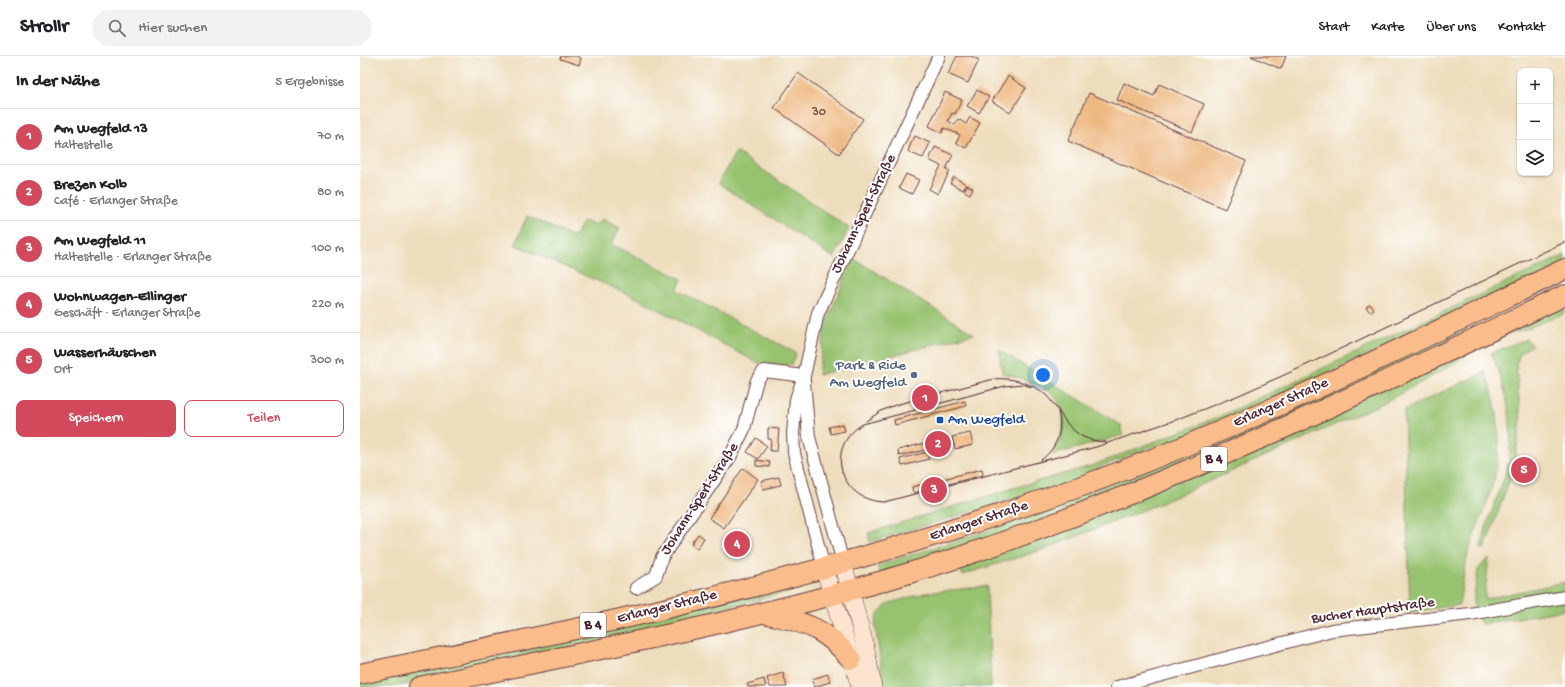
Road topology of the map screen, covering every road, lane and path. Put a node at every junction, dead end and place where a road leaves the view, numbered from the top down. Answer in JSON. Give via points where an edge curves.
{"nodes":[{"id":1,"x":939,"y":56,"type":"edge"},
{"id":2,"x":1565,"y":269,"type":"edge"},
{"id":3,"x":1565,"y":295,"type":"edge"},
{"id":4,"x":804,"y":376,"type":"junction"},
{"id":5,"x":844,"y":563,"type":"junction"},
{"id":6,"x":824,"y":568,"type":"junction"},
{"id":7,"x":636,"y":588,"type":"dead end"},
{"id":8,"x":841,"y":592,"type":"junction"},
{"id":9,"x":1565,"y":597,"type":"edge"},
{"id":10,"x":762,"y":612,"type":"junction"},
{"id":11,"x":852,"y":658,"type":"junction"},
{"id":12,"x":360,"y":674,"type":"edge"},
{"id":13,"x":420,"y":687,"type":"edge"},
{"id":14,"x":860,"y":687,"type":"edge"},
{"id":15,"x":873,"y":687,"type":"edge"},
{"id":16,"x":1117,"y":687,"type":"edge"}],
"edges":[{"from":1,"to":4,"type":"street","name":"Johann-Sperl-Straße","via":[[818,313]]},
{"from":2,"to":5,"type":"main road","name":"Erlanger Straße","number":"B 4","via":[[1309,392],[1147,461],[1046,499]]},
{"from":3,"to":8,"type":"main road","name":"Erlanger Straße","number":"B 4","via":[[1360,394],[1159,483],[1017,538]]},
{"from":4,"to":5,"type":"street","name":"Johann-Sperl-Straße","via":[[809,437]]},
{"from":4,"to":6,"type":"street","name":"Johann-Sperl-Straße","via":[[796,399],[794,448]]},
{"from":4,"to":7,"type":"street","name":"Johann-Sperl-Straße","via":[[764,371],[756,380],[744,429],[730,456],[662,557],[656,576]]},
{"from":5,"to":6,"type":"main road","name":"Erlanger Straße","number":"B 4"},
{"from":5,"to":8,"type":"street","name":"Johann-Sperl-Straße"},
{"from":6,"to":8,"type":"street"},
{"from":6,"to":12,"type":"main road","name":"Erlanger Straße","number":"B 4","via":[[642,614]]},
{"from":8,"to":10,"type":"main road","name":"Erlanger Straße","number":"B 4"},
{"from":8,"to":11,"type":"street"},
{"from":8,"to":15,"type":"street","via":[[866,649]]},
{"from":9,"to":16,"type":"street","name":"Bucher Hauptstraße","via":[[1470,614],[1332,630]]},
{"from":10,"to":11,"type":"main road","number":"B 4","via":[[798,621],[822,631]]},
{"from":10,"to":13,"type":"main road","name":"Erlanger Straße","number":"B 4"},
{"from":11,"to":14,"type":"street"}]}
